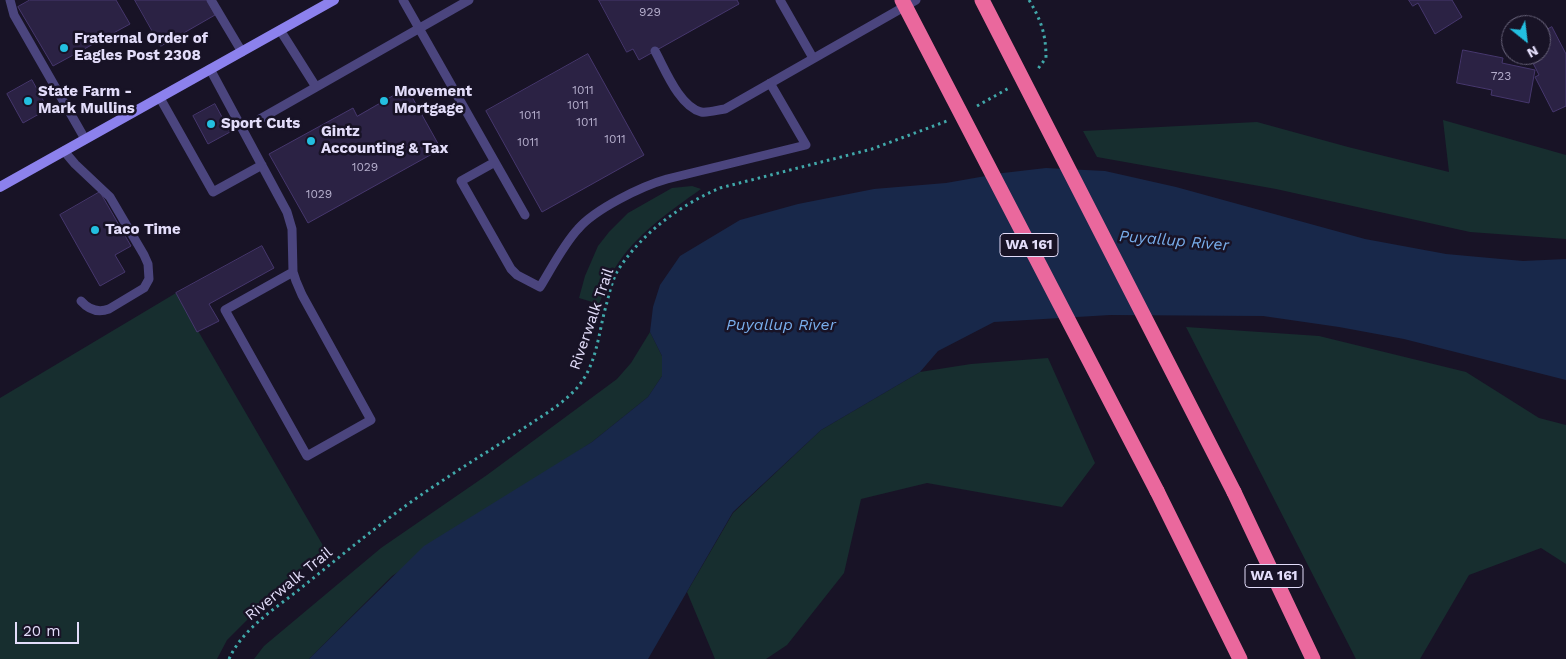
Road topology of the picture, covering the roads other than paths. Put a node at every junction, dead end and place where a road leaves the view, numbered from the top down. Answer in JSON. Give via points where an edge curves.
{"nodes":[{"id":1,"x":10,"y":0,"type":"edge"},
{"id":2,"x":211,"y":0,"type":"edge"},
{"id":3,"x":403,"y":0,"type":"edge"},
{"id":4,"x":469,"y":0,"type":"edge"},
{"id":5,"x":780,"y":0,"type":"edge"},
{"id":6,"x":902,"y":0,"type":"edge"},
{"id":7,"x":916,"y":0,"type":"edge"},
{"id":8,"x":982,"y":0,"type":"edge"},
{"id":9,"x":327,"y":2,"type":"edge"},
{"id":10,"x":419,"y":28,"type":"junction"},
{"id":11,"x":280,"y":30,"type":"junction"},
{"id":12,"x":654,"y":51,"type":"dead end"},
{"id":13,"x":242,"y":52,"type":"junction"},
{"id":14,"x":813,"y":58,"type":"junction"},
{"id":15,"x":210,"y":69,"type":"junction"},
{"id":16,"x":770,"y":83,"type":"junction"},
{"id":17,"x":316,"y":87,"type":"junction"},
{"id":18,"x":160,"y":98,"type":"junction"},
{"id":19,"x":260,"y":119,"type":"dead end"},
{"id":20,"x":85,"y":139,"type":"junction"},
{"id":21,"x":64,"y":151,"type":"junction"},
{"id":22,"x":495,"y":162,"type":"junction"},
{"id":23,"x":262,"y":165,"type":"junction"},
{"id":24,"x":0,"y":186,"type":"edge"},
{"id":25,"x":525,"y":215,"type":"dead end"},
{"id":26,"x":294,"y":272,"type":"junction"},
{"id":27,"x":81,"y":301,"type":"dead end"},
{"id":28,"x":1240,"y":659,"type":"edge"},
{"id":29,"x":1313,"y":659,"type":"edge"}],
"edges":[{"from":1,"to":20,"type":"lane","via":[[14,15]]},
{"from":2,"to":13,"type":"lane"},
{"from":3,"to":10,"type":"lane"},
{"from":4,"to":10,"type":"lane"},
{"from":5,"to":14,"type":"lane"},
{"from":6,"to":28,"type":"highway","number":"WA 161","bridge":true,"via":[[1157,491]]},
{"from":7,"to":14,"type":"lane"},
{"from":8,"to":29,"type":"highway","number":"WA 161","bridge":true,"via":[[1234,492]]},
{"from":9,"to":11,"type":"main road"},
{"from":10,"to":17,"type":"lane"},
{"from":10,"to":22,"type":"lane"},
{"from":11,"to":13,"type":"main road"},
{"from":11,"to":17,"type":"lane"},
{"from":12,"to":16,"type":"lane","via":[[682,98],[702,112],[725,108]]},
{"from":13,"to":15,"type":"main road"},
{"from":14,"to":16,"type":"lane"},
{"from":15,"to":18,"type":"main road"},
{"from":15,"to":23,"type":"lane"},
{"from":16,"to":22,"type":"lane","via":[[806,145],[667,178],[635,192],[597,213],[577,230],[540,287],[511,269],[461,181]]},
{"from":17,"to":19,"type":"lane"},
{"from":18,"to":20,"type":"main road"},
{"from":18,"to":23,"type":"lane","via":[[213,192]]},
{"from":20,"to":21,"type":"main road"},
{"from":21,"to":24,"type":"main road"},
{"from":21,"to":27,"type":"lane","via":[[110,197],[144,254],[149,272],[144,288],[109,309],[92,310]]},
{"from":22,"to":25,"type":"lane"},
{"from":23,"to":26,"type":"lane","via":[[288,212]]},
{"from":26,"to":26,"type":"lane","via":[[302,295],[371,420],[307,456],[225,310]]}]}
